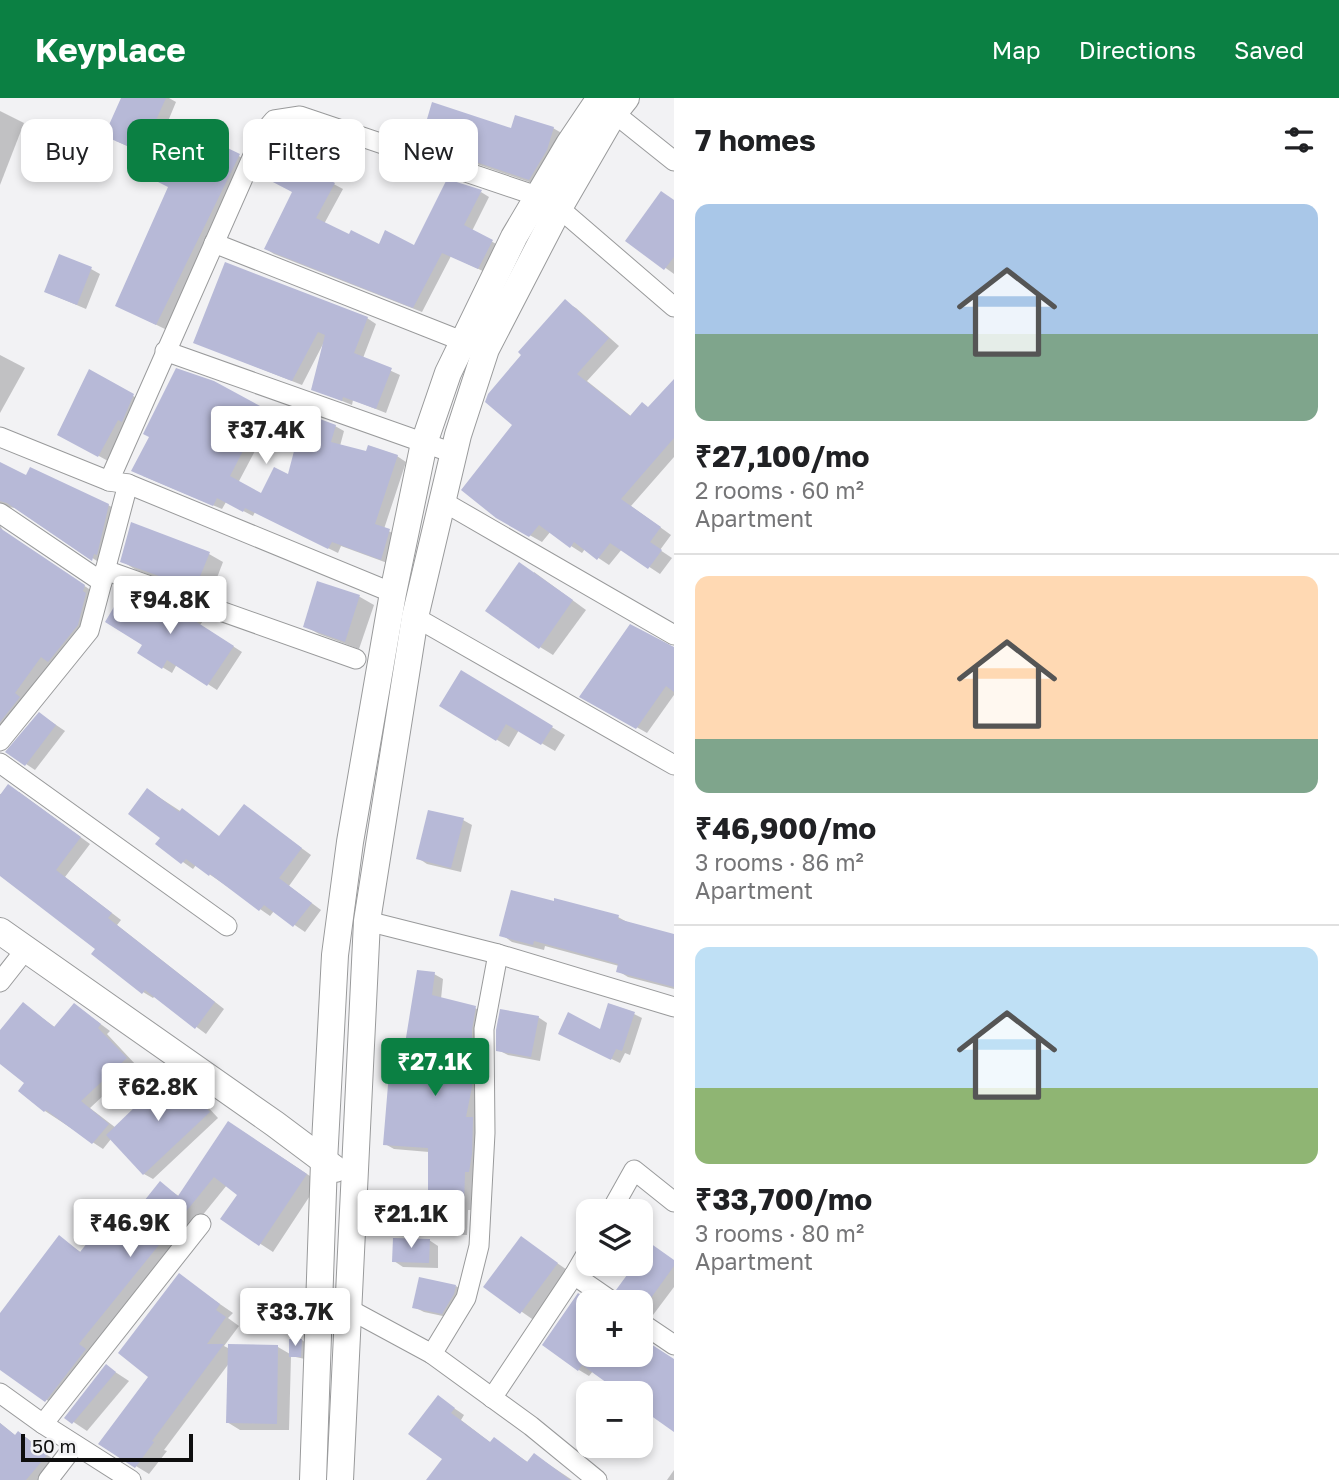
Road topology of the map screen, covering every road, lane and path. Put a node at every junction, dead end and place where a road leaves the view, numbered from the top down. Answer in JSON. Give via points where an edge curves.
{"nodes":[{"id":1,"x":614,"y":103,"type":"edge"},
{"id":2,"x":674,"y":162,"type":"edge"},
{"id":3,"x":548,"y":202,"type":"junction"},
{"id":4,"x":214,"y":243,"type":"junction"},
{"id":5,"x":674,"y":307,"type":"edge"},
{"id":6,"x":463,"y":341,"type":"junction"},
{"id":7,"x":165,"y":351,"type":"junction"},
{"id":8,"x":0,"y":437,"type":"edge"},
{"id":9,"x":424,"y":443,"type":"junction"},
{"id":10,"x":453,"y":453,"type":"junction"},
{"id":11,"x":119,"y":482,"type":"junction"},
{"id":12,"x":442,"y":501,"type":"junction"},
{"id":13,"x":0,"y":513,"type":"edge"},
{"id":14,"x":103,"y":576,"type":"junction"},
{"id":15,"x":393,"y":593,"type":"junction"},
{"id":16,"x":415,"y":617,"type":"junction"},
{"id":17,"x":674,"y":635,"type":"edge"},
{"id":18,"x":356,"y":659,"type":"dead end"},
{"id":19,"x":0,"y":741,"type":"edge"},
{"id":20,"x":0,"y":763,"type":"edge"},
{"id":21,"x":674,"y":765,"type":"edge"},
{"id":22,"x":367,"y":921,"type":"junction"},
{"id":23,"x":227,"y":926,"type":"dead end"},
{"id":24,"x":0,"y":931,"type":"edge"},
{"id":25,"x":26,"y":950,"type":"junction"},
{"id":26,"x":498,"y":954,"type":"junction"},
{"id":27,"x":0,"y":982,"type":"edge"},
{"id":28,"x":674,"y":1007,"type":"edge"},
{"id":29,"x":324,"y":1163,"type":"junction"},
{"id":30,"x":354,"y":1181,"type":"junction"},
{"id":31,"x":618,"y":1199,"type":"edge"},
{"id":32,"x":674,"y":1202,"type":"edge"},
{"id":33,"x":201,"y":1224,"type":"dead end"},
{"id":34,"x":575,"y":1275,"type":"joint"},
{"id":35,"x":596,"y":1290,"type":"edge"},
{"id":36,"x":347,"y":1308,"type":"junction"},
{"id":37,"x":653,"y":1331,"type":"edge"},
{"id":38,"x":674,"y":1345,"type":"edge"},
{"id":39,"x":432,"y":1354,"type":"junction"},
{"id":40,"x":0,"y":1393,"type":"edge"},
{"id":41,"x":492,"y":1398,"type":"junction"},
{"id":42,"x":43,"y":1423,"type":"junction"},
{"id":43,"x":75,"y":1445,"type":"junction"},
{"id":44,"x":48,"y":1480,"type":"edge"},
{"id":45,"x":131,"y":1480,"type":"edge"},
{"id":46,"x":313,"y":1480,"type":"edge"},
{"id":47,"x":340,"y":1480,"type":"edge"},
{"id":48,"x":597,"y":1480,"type":"edge"}],
"edges":[{"from":1,"to":2,"type":"street"},
{"from":1,"to":3,"type":"main road"},
{"from":3,"to":4,"type":"street","via":[[300,116],[274,120],[263,133]]},
{"from":3,"to":5,"type":"street"},
{"from":3,"to":6,"type":"main road","via":[[514,237]]},
{"from":3,"to":10,"type":"main road","via":[[486,349]]},
{"from":4,"to":6,"type":"street"},
{"from":4,"to":7,"type":"street"},
{"from":6,"to":9,"type":"main road"},
{"from":7,"to":9,"type":"street"},
{"from":7,"to":11,"type":"street"},
{"from":8,"to":11,"type":"street"},
{"from":9,"to":10,"type":"street"},
{"from":9,"to":15,"type":"main road"},
{"from":10,"to":12,"type":"main road"},
{"from":11,"to":14,"type":"street"},
{"from":11,"to":15,"type":"street"},
{"from":12,"to":16,"type":"main road"},
{"from":12,"to":17,"type":"street"},
{"from":13,"to":14,"type":"street"},
{"from":14,"to":18,"type":"street"},
{"from":14,"to":19,"type":"street","via":[[89,631]]},
{"from":15,"to":29,"type":"main road","via":[[349,842],[335,955]]},
{"from":16,"to":21,"type":"street"},
{"from":16,"to":22,"type":"main road"},
{"from":20,"to":23,"type":"street"},
{"from":22,"to":26,"type":"street"},
{"from":22,"to":30,"type":"main road"},
{"from":24,"to":25,"type":"main road"},
{"from":25,"to":27,"type":"street"},
{"from":25,"to":29,"type":"main road"},
{"from":26,"to":28,"type":"street"},
{"from":26,"to":39,"type":"street","via":[[484,1028],[479,1246],[466,1298]]},
{"from":29,"to":30,"type":"main road"},
{"from":29,"to":46,"type":"main road"},
{"from":30,"to":36,"type":"main road"},
{"from":31,"to":32,"type":"street","via":[[634,1171]]},
{"from":33,"to":42,"type":"street"},
{"from":34,"to":35,"type":"street"},
{"from":34,"to":41,"type":"street"},
{"from":36,"to":39,"type":"street"},
{"from":36,"to":47,"type":"main road"},
{"from":37,"to":38,"type":"street"},
{"from":39,"to":41,"type":"street"},
{"from":40,"to":42,"type":"street"},
{"from":41,"to":48,"type":"street"},
{"from":42,"to":43,"type":"street"},
{"from":43,"to":44,"type":"street"},
{"from":43,"to":45,"type":"street"}]}
